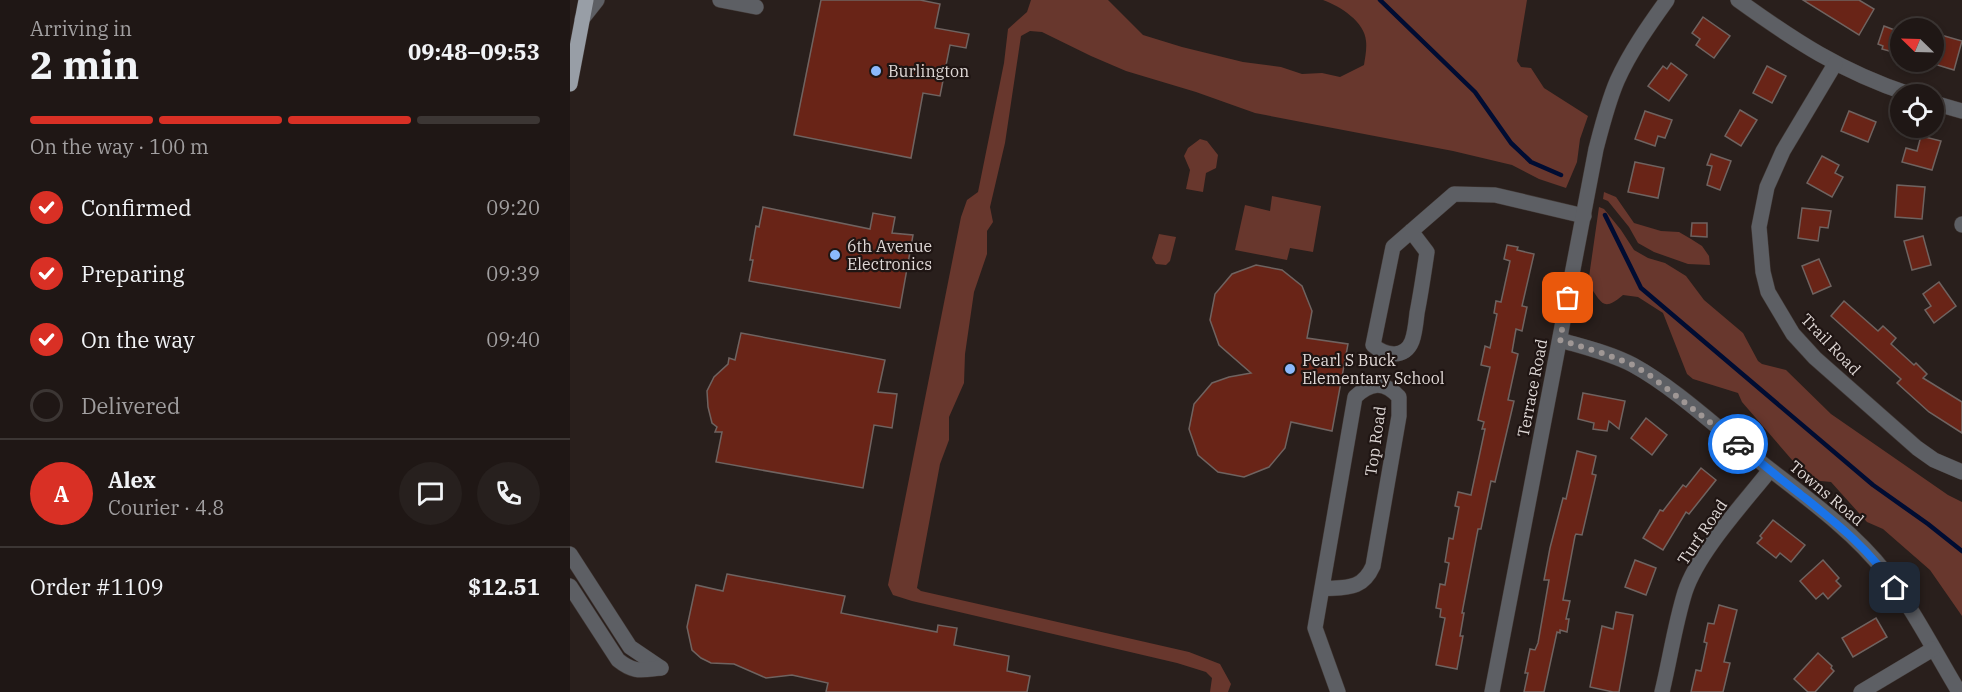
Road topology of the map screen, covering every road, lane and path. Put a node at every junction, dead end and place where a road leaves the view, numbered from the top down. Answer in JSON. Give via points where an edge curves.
{"nodes":[{"id":1,"x":586,"y":0,"type":"edge"},
{"id":2,"x":597,"y":0,"type":"edge"},
{"id":3,"x":720,"y":0,"type":"edge"},
{"id":4,"x":1667,"y":0,"type":"edge"},
{"id":5,"x":1738,"y":0,"type":"edge"},
{"id":6,"x":756,"y":7,"type":"dead end"},
{"id":7,"x":582,"y":19,"type":"junction"},
{"id":8,"x":1835,"y":63,"type":"junction"},
{"id":9,"x":570,"y":84,"type":"edge"},
{"id":10,"x":1890,"y":87,"type":"edge"},
{"id":11,"x":1944,"y":106,"type":"edge"},
{"id":12,"x":1962,"y":111,"type":"edge"},
{"id":13,"x":1584,"y":216,"type":"junction"},
{"id":14,"x":1412,"y":231,"type":"junction"},
{"id":15,"x":1560,"y":340,"type":"junction"},
{"id":16,"x":1770,"y":470,"type":"junction"},
{"id":17,"x":1962,"y":472,"type":"edge"},
{"id":18,"x":570,"y":554,"type":"edge"},
{"id":19,"x":570,"y":586,"type":"edge"},
{"id":20,"x":1322,"y":589,"type":"junction"},
{"id":21,"x":1933,"y":649,"type":"junction"},
{"id":22,"x":1338,"y":692,"type":"edge"},
{"id":23,"x":1492,"y":692,"type":"edge"},
{"id":24,"x":1662,"y":692,"type":"edge"},
{"id":25,"x":1861,"y":692,"type":"edge"},
{"id":26,"x":1959,"y":692,"type":"edge"}],
"edges":[{"from":1,"to":7,"type":"main road"},
{"from":2,"to":7,"type":"street"},
{"from":3,"to":6,"type":"street"},
{"from":4,"to":13,"type":"street","name":"Terrace Road","via":[[1611,95]]},
{"from":5,"to":8,"type":"street"},
{"from":7,"to":9,"type":"main road"},
{"from":8,"to":10,"type":"street"},
{"from":8,"to":17,"type":"street","name":"Trail Road","via":[[1783,151],[1767,187],[1759,227],[1768,292],[1793,334],[1815,358],[1917,448]]},
{"from":11,"to":12,"type":"street"},
{"from":13,"to":14,"type":"street","via":[[1495,195],[1454,194]]},
{"from":13,"to":15,"type":"street","name":"Terrace Road"},
{"from":14,"to":14,"type":"street","via":[[1393,247],[1373,345],[1389,355],[1405,350],[1412,342],[1416,323],[1427,252]]},
{"from":15,"to":16,"type":"street","name":"Towns Road","via":[[1631,364],[1648,374]]},
{"from":15,"to":23,"type":"street","name":"Terrace Road"},
{"from":16,"to":21,"type":"street","name":"Towns Road","via":[[1861,545],[1885,573]]},
{"from":16,"to":24,"type":"street","name":"Turf Road","via":[[1719,534],[1686,591]]},
{"from":18,"to":19,"type":"street","via":[[630,646],[661,668],[637,671],[618,660]]},
{"from":20,"to":20,"type":"street","name":"Top Road","via":[[1359,585],[1373,566],[1399,416],[1399,397],[1391,388],[1374,385],[1355,397]]},
{"from":20,"to":22,"type":"street","name":"Top Road","via":[[1315,628]]},
{"from":21,"to":25,"type":"street"},
{"from":21,"to":26,"type":"street","name":"Towns Road"}]}
